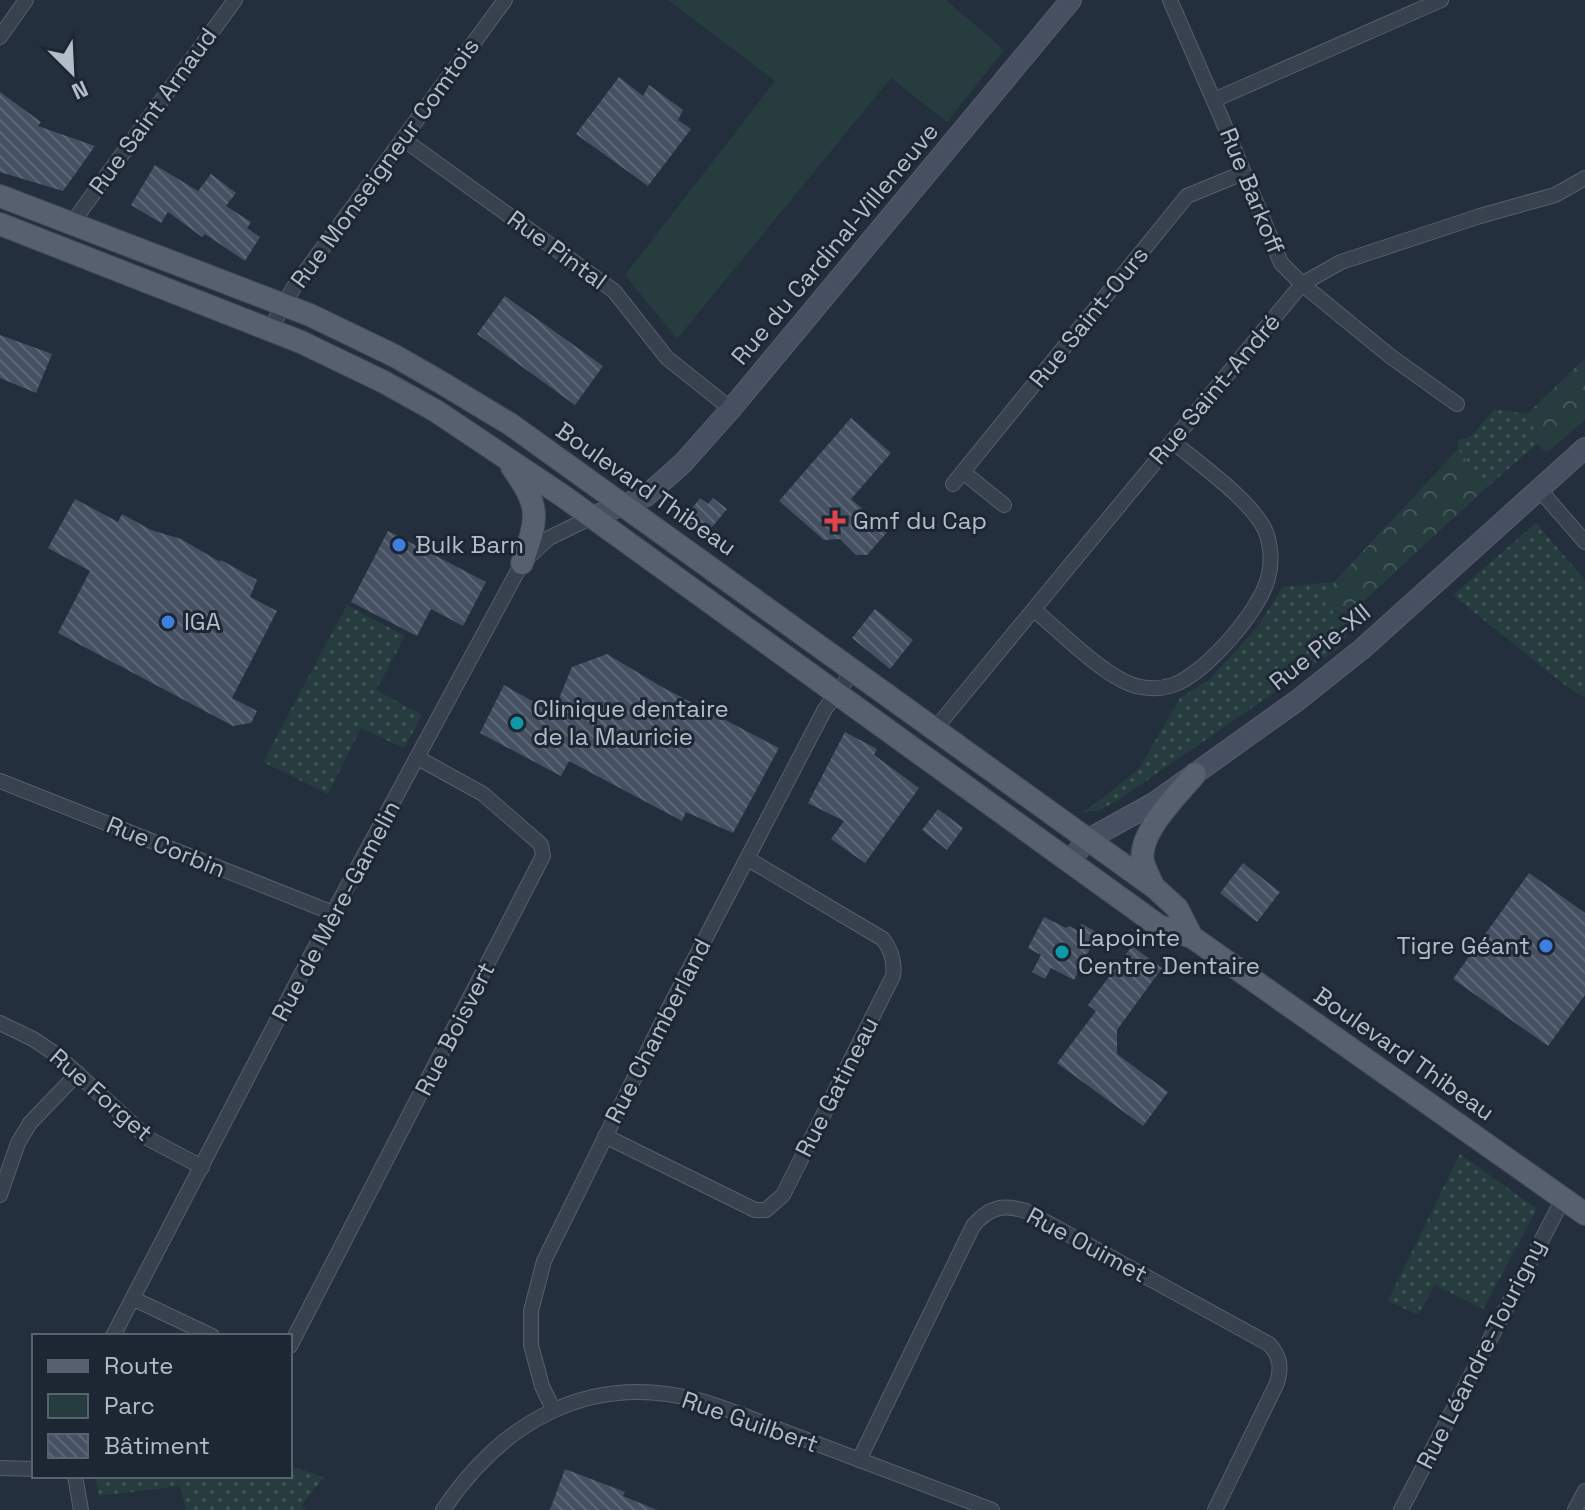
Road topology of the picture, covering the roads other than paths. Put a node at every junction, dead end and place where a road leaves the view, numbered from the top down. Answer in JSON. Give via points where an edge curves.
{"nodes":[{"id":1,"x":26,"y":0,"type":"edge"},
{"id":2,"x":235,"y":0,"type":"edge"},
{"id":3,"x":505,"y":0,"type":"edge"},
{"id":4,"x":1071,"y":0,"type":"edge"},
{"id":5,"x":1170,"y":0,"type":"edge"},
{"id":6,"x":1441,"y":0,"type":"edge"},
{"id":7,"x":0,"y":37,"type":"edge"},
{"id":8,"x":1214,"y":100,"type":"junction"},
{"id":9,"x":403,"y":139,"type":"junction"},
{"id":10,"x":1243,"y":173,"type":"junction"},
{"id":11,"x":1585,"y":178,"type":"edge"},
{"id":12,"x":0,"y":196,"type":"edge"},
{"id":13,"x":72,"y":223,"type":"junction"},
{"id":14,"x":0,"y":224,"type":"edge"},
{"id":15,"x":1302,"y":284,"type":"junction"},
{"id":16,"x":283,"y":304,"type":"junction"},
{"id":17,"x":270,"y":329,"type":"junction"},
{"id":18,"x":1457,"y":404,"type":"dead end"},
{"id":19,"x":731,"y":409,"type":"junction"},
{"id":20,"x":1172,"y":441,"type":"junction"},
{"id":21,"x":1585,"y":448,"type":"edge"},
{"id":22,"x":502,"y":453,"type":"junction"},
{"id":23,"x":963,"y":472,"type":"junction"},
{"id":24,"x":953,"y":484,"type":"dead end"},
{"id":25,"x":1539,"y":489,"type":"junction"},
{"id":26,"x":624,"y":505,"type":"junction"},
{"id":27,"x":1004,"y":505,"type":"dead end"},
{"id":28,"x":592,"y":517,"type":"junction"},
{"id":29,"x":1585,"y":542,"type":"edge"},
{"id":30,"x":522,"y":563,"type":"junction"},
{"id":31,"x":1034,"y":610,"type":"junction"},
{"id":32,"x":854,"y":670,"type":"junction"},
{"id":33,"x":837,"y":692,"type":"junction"},
{"id":34,"x":935,"y":729,"type":"junction"},
{"id":35,"x":418,"y":758,"type":"junction"},
{"id":36,"x":1195,"y":774,"type":"junction"},
{"id":37,"x":0,"y":781,"type":"edge"},
{"id":38,"x":1087,"y":840,"type":"junction"},
{"id":39,"x":748,"y":859,"type":"junction"},
{"id":40,"x":1069,"y":862,"type":"junction"},
{"id":41,"x":1154,"y":887,"type":"junction"},
{"id":42,"x":333,"y":913,"type":"junction"},
{"id":43,"x":1192,"y":937,"type":"junction"},
{"id":44,"x":0,"y":1023,"type":"edge"},
{"id":45,"x":78,"y":1073,"type":"junction"},
{"id":46,"x":605,"y":1136,"type":"junction"},
{"id":47,"x":202,"y":1167,"type":"junction"},
{"id":48,"x":0,"y":1195,"type":"edge"},
{"id":49,"x":1563,"y":1199,"type":"junction"},
{"id":50,"x":1585,"y":1214,"type":"edge"},
{"id":51,"x":134,"y":1299,"type":"junction"},
{"id":52,"x":114,"y":1334,"type":"edge"},
{"id":53,"x":208,"y":1334,"type":"edge"},
{"id":54,"x":292,"y":1342,"type":"edge"},
{"id":55,"x":553,"y":1409,"type":"junction"},
{"id":56,"x":859,"y":1460,"type":"junction"},
{"id":57,"x":0,"y":1468,"type":"edge"},
{"id":58,"x":32,"y":1469,"type":"edge"},
{"id":59,"x":75,"y":1478,"type":"edge"},
{"id":60,"x":1585,"y":1491,"type":"edge"},
{"id":61,"x":81,"y":1510,"type":"edge"},
{"id":62,"x":443,"y":1510,"type":"edge"},
{"id":63,"x":992,"y":1510,"type":"edge"},
{"id":64,"x":1215,"y":1510,"type":"edge"},
{"id":65,"x":1401,"y":1510,"type":"edge"},
{"id":66,"x":1575,"y":1510,"type":"edge"}],
"edges":[{"from":1,"to":7,"type":"street"},
{"from":2,"to":13,"type":"street","name":"Rue Saint Arnaud"},
{"from":3,"to":9,"type":"street","name":"Rue Monseigneur Comtois"},
{"from":4,"to":19,"type":"street","name":"Rue du Cardinal-Villeneuve"},
{"from":5,"to":8,"type":"street","name":"Rue Barkoff"},
{"from":6,"to":8,"type":"street"},
{"from":8,"to":10,"type":"street","name":"Rue Barkoff"},
{"from":9,"to":16,"type":"street","name":"Rue Monseigneur Comtois"},
{"from":9,"to":19,"type":"street","name":"Rue Pintal","via":[[614,291],[667,358]]},
{"from":10,"to":15,"type":"street","name":"Rue Barkoff","via":[[1281,263]]},
{"from":10,"to":23,"type":"street","name":"Rue Saint-Ours","via":[[1187,196]]},
{"from":11,"to":15,"type":"street","name":"Rue Saint-André","via":[[1555,195],[1341,262]]},
{"from":12,"to":13,"type":"main road","name":"Boulevard Thibeau"},
{"from":13,"to":16,"type":"main road","name":"Boulevard Thibeau"},
{"from":14,"to":17,"type":"main road","name":"Boulevard Thibeau"},
{"from":15,"to":18,"type":"street","name":"Rue Barkoff"},
{"from":15,"to":20,"type":"street","name":"Rue Saint-André"},
{"from":16,"to":17,"type":"street","name":"Rue Monseigneur Comtois"},
{"from":16,"to":26,"type":"main road","name":"Boulevard Thibeau","via":[[442,383]]},
{"from":17,"to":22,"type":"main road","name":"Boulevard Thibeau","via":[[384,382]]},
{"from":19,"to":26,"type":"street","name":"Rue du Cardinal-Villeneuve","via":[[683,463],[646,496]]},
{"from":20,"to":31,"type":"street","name":"Rue Saint-André"},
{"from":20,"to":31,"type":"street","via":[[1262,524],[1270,572],[1251,614],[1192,675],[1149,688],[1118,678]]},
{"from":21,"to":25,"type":"street","name":"Rue Pie-XII"},
{"from":22,"to":28,"type":"main road","name":"Boulevard Thibeau"},
{"from":22,"to":30,"type":"main road","via":[[534,508],[533,532]]},
{"from":23,"to":24,"type":"street","name":"Rue Saint-Ours"},
{"from":23,"to":27,"type":"street"},
{"from":25,"to":29,"type":"street"},
{"from":25,"to":36,"type":"street","name":"Rue Pie-XII","via":[[1362,649]]},
{"from":26,"to":28,"type":"street","name":"Rue du Cardinal-Villeneuve"},
{"from":26,"to":32,"type":"main road","name":"Boulevard Thibeau"},
{"from":28,"to":30,"type":"street","name":"Rue de Mère-Gamelin","via":[[556,534]]},
{"from":28,"to":33,"type":"main road","name":"Boulevard Thibeau"},
{"from":30,"to":35,"type":"street","name":"Rue de Mère-Gamelin"},
{"from":31,"to":34,"type":"street","name":"Rue Saint-André"},
{"from":32,"to":33,"type":"street","name":"Rue Chamberland"},
{"from":32,"to":34,"type":"main road","name":"Boulevard Thibeau"},
{"from":33,"to":39,"type":"street","name":"Rue Chamberland"},
{"from":33,"to":40,"type":"main road","name":"Boulevard Thibeau"},
{"from":34,"to":38,"type":"main road","name":"Boulevard Thibeau"},
{"from":35,"to":42,"type":"street","name":"Rue de Mère-Gamelin"},
{"from":35,"to":54,"type":"street","name":"Rue Boisvert","via":[[483,794],[541,845],[543,856]]},
{"from":36,"to":38,"type":"street","name":"Rue Pie-XII"},
{"from":36,"to":41,"type":"main road","via":[[1147,838],[1142,861]]},
{"from":37,"to":42,"type":"street","name":"Rue Corbin"},
{"from":38,"to":40,"type":"street","name":"Rue Pie-XII"},
{"from":38,"to":41,"type":"main road","name":"Boulevard Thibeau"},
{"from":39,"to":46,"type":"street","name":"Rue Chamberland"},
{"from":39,"to":46,"type":"street","name":"Rue Gatineau","via":[[883,939],[894,966],[783,1195],[766,1210],[755,1210]]},
{"from":40,"to":43,"type":"main road","name":"Boulevard Thibeau","via":[[1159,926]]},
{"from":41,"to":43,"type":"main road","name":"Boulevard Thibeau","via":[[1177,908]]},
{"from":42,"to":47,"type":"street","name":"Rue de Mère-Gamelin"},
{"from":43,"to":49,"type":"main road","name":"Boulevard Thibeau"},
{"from":44,"to":45,"type":"street","name":"Rue Forget","via":[[33,1039]]},
{"from":45,"to":47,"type":"street","name":"Rue Forget","via":[[149,1139]]},
{"from":45,"to":48,"type":"street","via":[[30,1123]]},
{"from":46,"to":55,"type":"street","name":"Rue Chamberland","via":[[544,1261],[534,1293],[531,1345]]},
{"from":47,"to":51,"type":"street","name":"Rue de Mère-Gamelin"},
{"from":49,"to":50,"type":"main road","name":"Boulevard Thibeau"},
{"from":49,"to":65,"type":"street","name":"Rue Léandre-Tourigny"},
{"from":51,"to":52,"type":"street","name":"Rue de Mère-Gamelin"},
{"from":51,"to":53,"type":"street"},
{"from":55,"to":56,"type":"street","name":"Rue Guilbert","via":[[605,1396],[674,1396],[727,1410]]},
{"from":55,"to":62,"type":"street","name":"Rue Guilbert","via":[[502,1444]]},
{"from":56,"to":63,"type":"street","name":"Rue Guilbert"},
{"from":56,"to":64,"type":"street","name":"Rue Ouimet","via":[[973,1226],[998,1206],[1013,1207],[1276,1351],[1281,1371],[1277,1383]]},
{"from":57,"to":58,"type":"street"},
{"from":59,"to":61,"type":"street"},
{"from":60,"to":66,"type":"street"}]}
